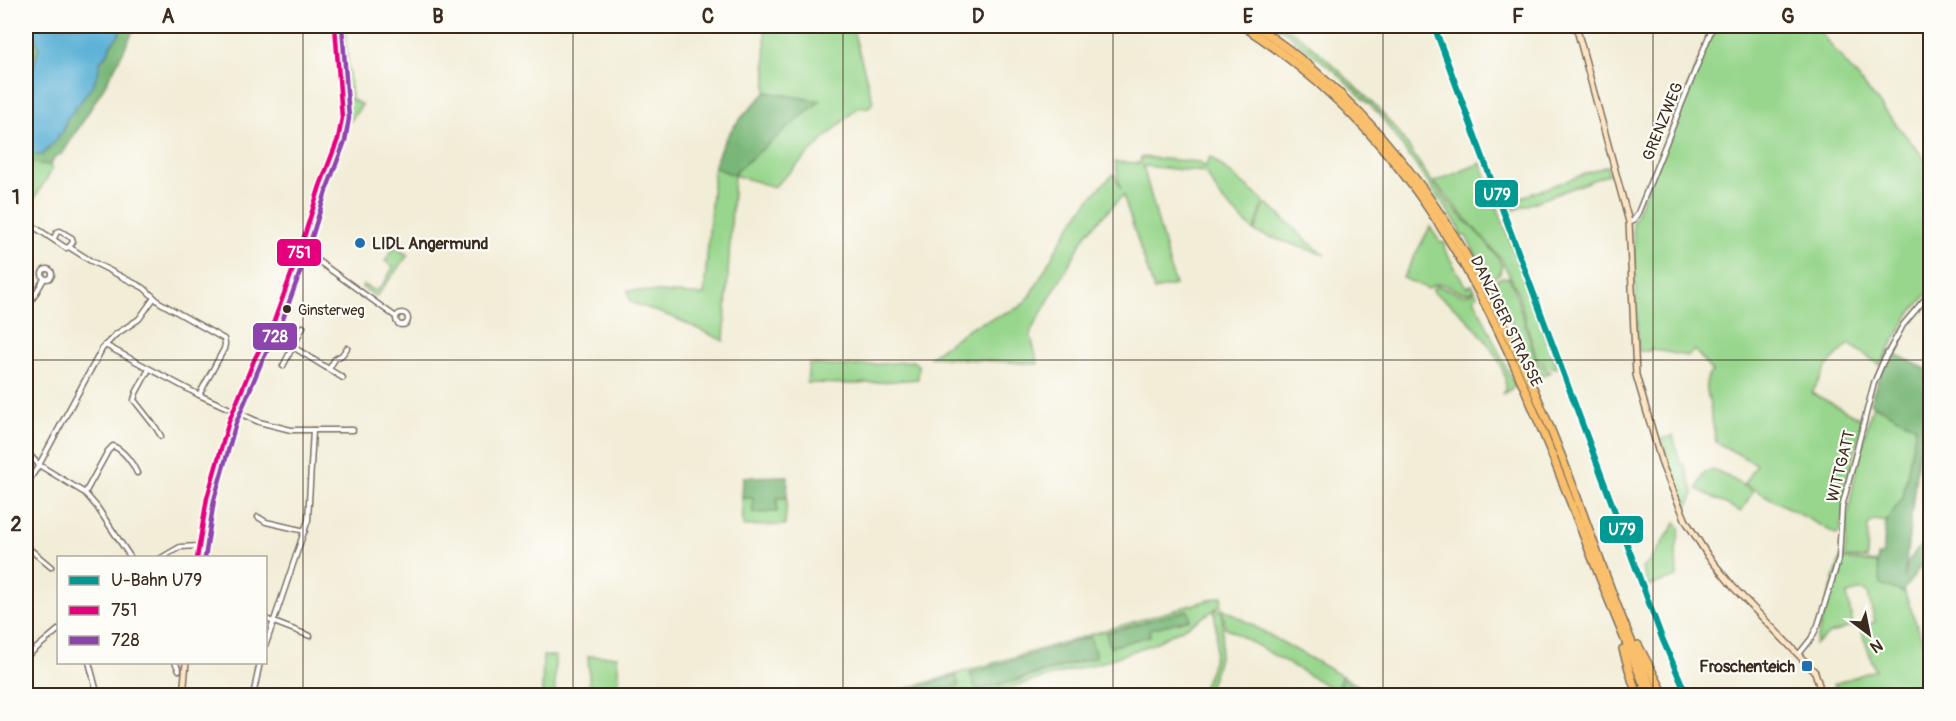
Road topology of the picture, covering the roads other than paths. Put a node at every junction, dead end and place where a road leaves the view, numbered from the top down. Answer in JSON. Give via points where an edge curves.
{"nodes":[{"id":1,"x":335,"y":26,"type":"edge"},
{"id":2,"x":1242,"y":26,"type":"edge"},
{"id":3,"x":1256,"y":26,"type":"edge"},
{"id":4,"x":1576,"y":26,"type":"edge"},
{"id":5,"x":1713,"y":26,"type":"edge"},
{"id":6,"x":1629,"y":222,"type":"junction"},
{"id":7,"x":33,"y":226,"type":"dead end"},
{"id":8,"x":54,"y":238,"type":"junction"},
{"id":9,"x":69,"y":247,"type":"junction"},
{"id":10,"x":300,"y":250,"type":"junction"},
{"id":11,"x":44,"y":279,"type":"dead end"},
{"id":12,"x":1930,"y":292,"type":"edge"},
{"id":13,"x":154,"y":298,"type":"junction"},
{"id":14,"x":26,"y":310,"type":"edge"},
{"id":15,"x":396,"y":317,"type":"dead end"},
{"id":16,"x":303,"y":327,"type":"dead end"},
{"id":17,"x":269,"y":332,"type":"junction"},
{"id":18,"x":105,"y":345,"type":"junction"},
{"id":19,"x":293,"y":346,"type":"junction"},
{"id":20,"x":347,"y":348,"type":"dead end"},
{"id":21,"x":283,"y":366,"type":"dead end"},
{"id":22,"x":149,"y":369,"type":"junction"},
{"id":23,"x":329,"y":369,"type":"junction"},
{"id":24,"x":343,"y":378,"type":"dead end"},
{"id":25,"x":199,"y":395,"type":"junction"},
{"id":26,"x":233,"y":410,"type":"junction"},
{"id":27,"x":313,"y":430,"type":"junction"},
{"id":28,"x":353,"y":430,"type":"dead end"},
{"id":29,"x":161,"y":436,"type":"dead end"},
{"id":30,"x":26,"y":451,"type":"edge"},
{"id":31,"x":39,"y":465,"type":"junction"},
{"id":32,"x":137,"y":473,"type":"dead end"},
{"id":33,"x":26,"y":485,"type":"edge"},
{"id":34,"x":85,"y":493,"type":"junction"},
{"id":35,"x":258,"y":517,"type":"dead end"},
{"id":36,"x":305,"y":531,"type":"junction"},
{"id":37,"x":26,"y":546,"type":"edge"},
{"id":38,"x":199,"y":546,"type":"junction"},
{"id":39,"x":130,"y":556,"type":"edge"},
{"id":40,"x":164,"y":556,"type":"edge"},
{"id":41,"x":197,"y":556,"type":"edge"},
{"id":42,"x":51,"y":567,"type":"dead end"},
{"id":43,"x":267,"y":619,"type":"edge"},
{"id":44,"x":273,"y":622,"type":"junction"},
{"id":45,"x":57,"y":631,"type":"edge"},
{"id":46,"x":1628,"y":632,"type":"junction"},
{"id":47,"x":310,"y":636,"type":"dead end"},
{"id":48,"x":267,"y":641,"type":"edge"},
{"id":49,"x":1624,"y":641,"type":"junction"},
{"id":50,"x":1799,"y":654,"type":"junction"},
{"id":51,"x":26,"y":657,"type":"edge"},
{"id":52,"x":89,"y":664,"type":"edge"},
{"id":53,"x":176,"y":664,"type":"edge"},
{"id":54,"x":186,"y":664,"type":"edge"},
{"id":55,"x":260,"y":664,"type":"edge"},
{"id":56,"x":179,"y":670,"type":"dead end"},
{"id":57,"x":26,"y":686,"type":"edge"},
{"id":58,"x":26,"y":696,"type":"edge"},
{"id":59,"x":98,"y":696,"type":"edge"},
{"id":60,"x":183,"y":696,"type":"edge"},
{"id":61,"x":253,"y":696,"type":"edge"},
{"id":62,"x":1637,"y":696,"type":"edge"},
{"id":63,"x":1648,"y":696,"type":"edge"},
{"id":64,"x":1656,"y":696,"type":"edge"},
{"id":65,"x":1665,"y":696,"type":"edge"},
{"id":66,"x":1820,"y":696,"type":"edge"}],
"edges":[{"from":1,"to":10,"type":"main road","via":[[342,126]]},
{"from":2,"to":49,"type":"highway","name":"DANZIGER STRASSE","via":[[1290,59],[1347,108],[1397,164],[1443,228],[1510,354]]},
{"from":3,"to":46,"type":"highway","name":"DANZIGER STRASSE","via":[[1313,68],[1371,123],[1449,225],[1491,300],[1541,405]]},
{"from":4,"to":6,"type":"main road"},
{"from":5,"to":6,"type":"street","name":"GRENZWEG","via":[[1638,213]]},
{"from":6,"to":50,"type":"main road","via":[[1636,375],[1670,485],[1708,556]]},
{"from":7,"to":8,"type":"street"},
{"from":8,"to":9,"type":"street"},
{"from":8,"to":9,"type":"street","via":[[60,231],[72,238]]},
{"from":9,"to":13,"type":"street","via":[[144,288]]},
{"from":10,"to":15,"type":"street"},
{"from":10,"to":17,"type":"main road"},
{"from":11,"to":14,"type":"street"},
{"from":12,"to":50,"type":"street","name":"WITTGATT","via":[[1903,325],[1874,383],[1842,507],[1839,558],[1818,625]]},
{"from":13,"to":18,"type":"street","via":[[139,319]]},
{"from":13,"to":25,"type":"street","via":[[224,339],[224,349]]},
{"from":16,"to":19,"type":"street"},
{"from":17,"to":19,"type":"street"},
{"from":17,"to":26,"type":"main road"},
{"from":18,"to":22,"type":"street"},
{"from":18,"to":31,"type":"street"},
{"from":19,"to":21,"type":"street"},
{"from":19,"to":23,"type":"street"},
{"from":20,"to":23,"type":"street"},
{"from":22,"to":25,"type":"street"},
{"from":22,"to":29,"type":"street","via":[[134,400]]},
{"from":23,"to":24,"type":"street"},
{"from":25,"to":26,"type":"street"},
{"from":26,"to":27,"type":"street","via":[[274,427]]},
{"from":26,"to":38,"type":"main road","via":[[216,463]]},
{"from":27,"to":28,"type":"street"},
{"from":27,"to":36,"type":"street"},
{"from":30,"to":31,"type":"street"},
{"from":31,"to":33,"type":"street"},
{"from":31,"to":34,"type":"street"},
{"from":32,"to":34,"type":"street","via":[[135,466],[113,446]]},
{"from":34,"to":39,"type":"street"},
{"from":35,"to":36,"type":"street"},
{"from":36,"to":44,"type":"street"},
{"from":37,"to":42,"type":"street"},
{"from":38,"to":40,"type":"street","via":[[180,547]]},
{"from":38,"to":41,"type":"main road"},
{"from":43,"to":44,"type":"street"},
{"from":44,"to":47,"type":"street"},
{"from":44,"to":48,"type":"street"},
{"from":45,"to":51,"type":"street"},
{"from":46,"to":64,"type":"highway","name":"DANZIGER STRASSE"},
{"from":46,"to":65,"type":"highway","via":[[1633,634]]},
{"from":49,"to":62,"type":"highway"},
{"from":49,"to":63,"type":"highway","name":"DANZIGER STRASSE"},
{"from":50,"to":66,"type":"main road","via":[[1815,672]]},
{"from":52,"to":59,"type":"street"},
{"from":53,"to":56,"type":"street"},
{"from":54,"to":60,"type":"main road"},
{"from":55,"to":61,"type":"street"},
{"from":57,"to":58,"type":"street"}]}
